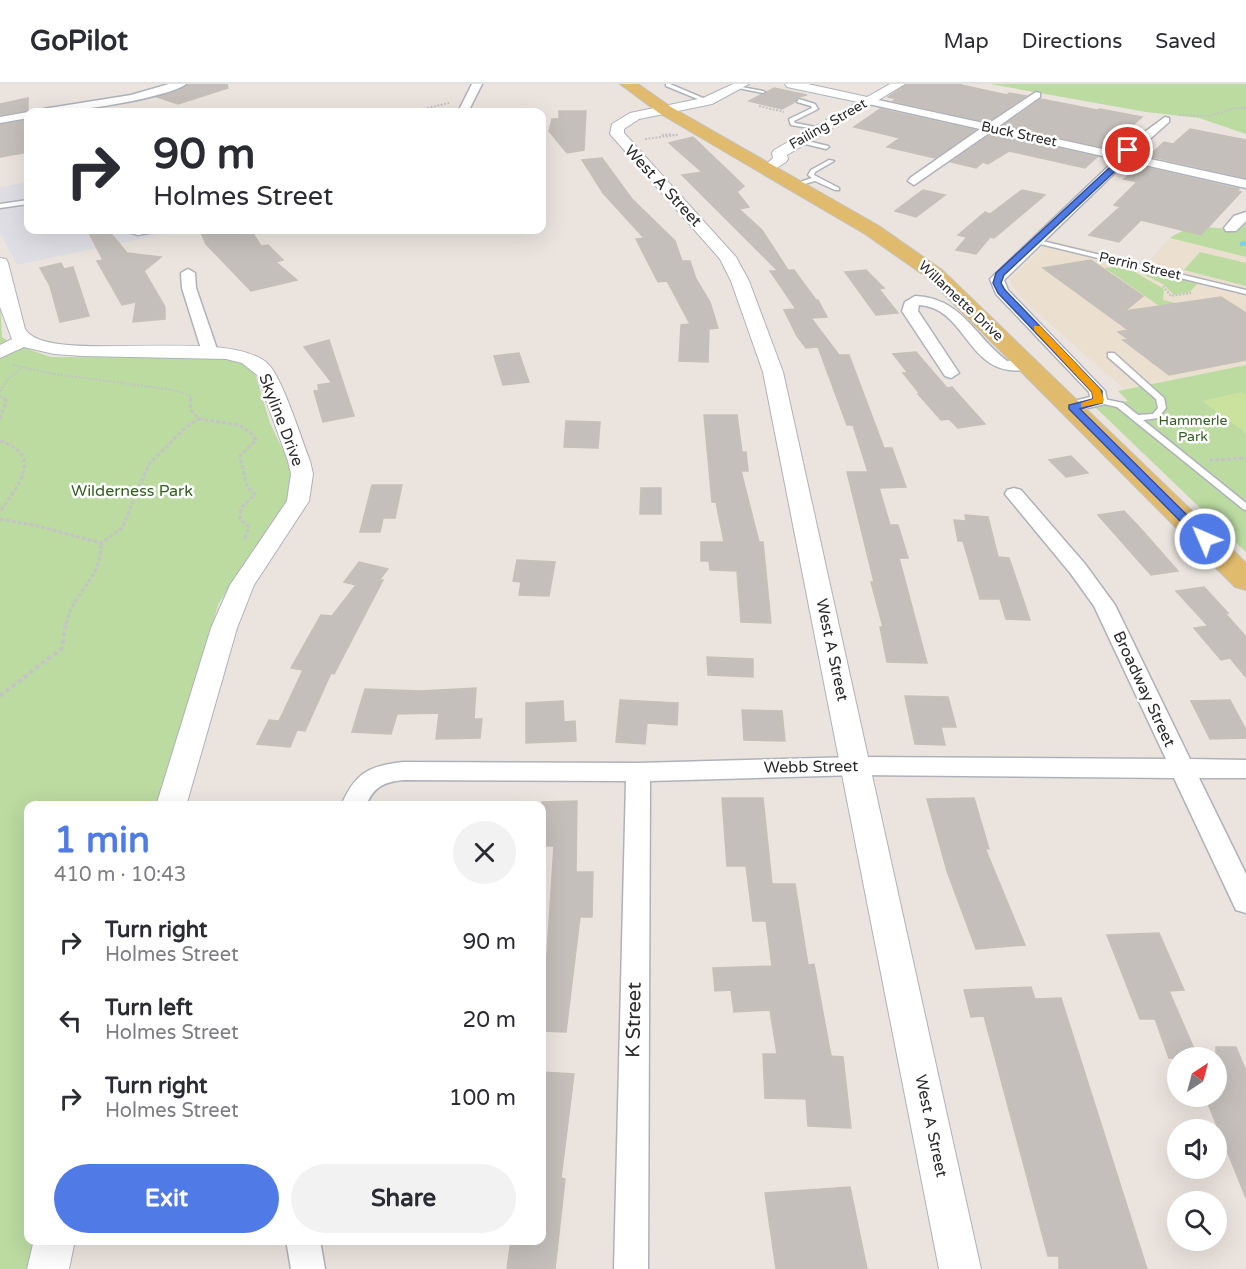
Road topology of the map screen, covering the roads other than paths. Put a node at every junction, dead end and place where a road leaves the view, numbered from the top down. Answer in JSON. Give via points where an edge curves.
{"nodes":[{"id":1,"x":181,"y":84,"type":"edge"},
{"id":2,"x":477,"y":84,"type":"edge"},
{"id":3,"x":628,"y":84,"type":"edge"},
{"id":4,"x":791,"y":84,"type":"edge"},
{"id":5,"x":899,"y":84,"type":"edge"},
{"id":6,"x":668,"y":85,"type":"edge"},
{"id":7,"x":740,"y":85,"type":"edge"},
{"id":8,"x":763,"y":92,"type":"dead end"},
{"id":9,"x":1036,"y":95,"type":"dead end"},
{"id":10,"x":707,"y":100,"type":"junction"},
{"id":11,"x":111,"y":101,"type":"junction"},
{"id":12,"x":799,"y":101,"type":"dead end"},
{"id":13,"x":869,"y":101,"type":"junction"},
{"id":14,"x":68,"y":108,"type":"edge"},
{"id":15,"x":117,"y":108,"type":"edge"},
{"id":16,"x":465,"y":108,"type":"edge"},
{"id":17,"x":665,"y":110,"type":"junction"},
{"id":18,"x":24,"y":116,"type":"edge"},
{"id":19,"x":0,"y":120,"type":"edge"},
{"id":20,"x":1165,"y":120,"type":"road end"},
{"id":21,"x":990,"y":128,"type":"junction"},
{"id":22,"x":819,"y":129,"type":"junction"},
{"id":23,"x":799,"y":141,"type":"junction"},
{"id":24,"x":826,"y":147,"type":"dead end"},
{"id":25,"x":1125,"y":157,"type":"junction"},
{"id":26,"x":831,"y":161,"type":"dead end"},
{"id":27,"x":767,"y":170,"type":"junction"},
{"id":28,"x":816,"y":179,"type":"junction"},
{"id":29,"x":914,"y":181,"type":"dead end"},
{"id":30,"x":1246,"y":184,"type":"edge"},
{"id":31,"x":794,"y":185,"type":"junction"},
{"id":32,"x":837,"y":189,"type":"dead end"},
{"id":33,"x":24,"y":203,"type":"edge"},
{"id":34,"x":0,"y":206,"type":"edge"},
{"id":35,"x":1246,"y":216,"type":"edge"},
{"id":36,"x":1231,"y":228,"type":"dead end"},
{"id":37,"x":1034,"y":242,"type":"junction"},
{"id":38,"x":0,"y":263,"type":"edge"},
{"id":39,"x":188,"y":273,"type":"dead end"},
{"id":40,"x":1246,"y":291,"type":"edge"},
{"id":41,"x":22,"y":341,"type":"junction"},
{"id":42,"x":210,"y":352,"type":"junction"},
{"id":43,"x":1111,"y":355,"type":"dead end"},
{"id":44,"x":4,"y":358,"type":"edge"},
{"id":45,"x":1028,"y":365,"type":"junction"},
{"id":46,"x":951,"y":373,"type":"dead end"},
{"id":47,"x":1099,"y":400,"type":"junction"},
{"id":48,"x":1072,"y":407,"type":"junction"},
{"id":49,"x":1137,"y":418,"type":"junction"},
{"id":50,"x":1014,"y":494,"type":"dead end"},
{"id":51,"x":1246,"y":507,"type":"edge"},
{"id":52,"x":1246,"y":580,"type":"edge"},
{"id":53,"x":857,"y":766,"type":"junction"},
{"id":54,"x":1246,"y":769,"type":"edge"},
{"id":55,"x":1181,"y":770,"type":"junction"},
{"id":56,"x":638,"y":772,"type":"junction"},
{"id":57,"x":172,"y":801,"type":"edge"},
{"id":58,"x":355,"y":801,"type":"edge"},
{"id":59,"x":1246,"y":902,"type":"edge"},
{"id":60,"x":54,"y":1245,"type":"edge"},
{"id":61,"x":304,"y":1245,"type":"edge"},
{"id":62,"x":48,"y":1269,"type":"edge"},
{"id":63,"x":308,"y":1269,"type":"edge"},
{"id":64,"x":630,"y":1269,"type":"edge"},
{"id":65,"x":960,"y":1269,"type":"edge"}],
"edges":[{"from":1,"to":11,"type":"street"},
{"from":2,"to":16,"type":"street"},
{"from":3,"to":17,"type":"main road","name":"Willamette Drive"},
{"from":4,"to":13,"type":"street","name":"Buck Street"},
{"from":5,"to":13,"type":"street","name":"Failing Street"},
{"from":6,"to":10,"type":"lane"},
{"from":7,"to":8,"type":"lane"},
{"from":7,"to":10,"type":"street"},
{"from":9,"to":21,"type":"street"},
{"from":10,"to":17,"type":"street"},
{"from":11,"to":14,"type":"street"},
{"from":11,"to":15,"type":"street"},
{"from":12,"to":22,"type":"lane","via":[[815,109],[791,120],[793,124]]},
{"from":13,"to":21,"type":"street","name":"Buck Street"},
{"from":13,"to":22,"type":"street","name":"Failing Street"},
{"from":17,"to":27,"type":"main road","name":"Willamette Drive"},
{"from":17,"to":53,"type":"street","name":"West A Street","via":[[628,119],[617,127],[617,134],[728,257],[756,323],[773,372]]},
{"from":18,"to":19,"type":"street"},
{"from":20,"to":25,"type":"street","via":[[1128,150]]},
{"from":21,"to":25,"type":"street","name":"Buck Street"},
{"from":21,"to":29,"type":"street"},
{"from":22,"to":23,"type":"street","name":"Failing Street"},
{"from":23,"to":24,"type":"lane"},
{"from":23,"to":27,"type":"street","name":"Failing Street","via":[[779,153],[781,159]]},
{"from":25,"to":30,"type":"street","name":"Buck Street"},
{"from":25,"to":37,"type":"street"},
{"from":26,"to":28,"type":"lane","via":[[813,171]]},
{"from":27,"to":31,"type":"main road","name":"Willamette Drive"},
{"from":28,"to":31,"type":"lane"},
{"from":28,"to":32,"type":"lane"},
{"from":31,"to":45,"type":"main road","name":"Willamette Drive","via":[[908,253],[935,274]]},
{"from":33,"to":34,"type":"lane"},
{"from":35,"to":36,"type":"street"},
{"from":37,"to":40,"type":"lane","name":"Perrin Street"},
{"from":37,"to":47,"type":"street","via":[[999,274],[997,283],[1093,385]]},
{"from":38,"to":41,"type":"street","via":[[13,324]]},
{"from":39,"to":42,"type":"street"},
{"from":41,"to":42,"type":"street","name":"Skyline Drive","via":[[78,351]]},
{"from":41,"to":44,"type":"street"},
{"from":42,"to":57,"type":"street","name":"Skyline Drive","via":[[245,357],[261,367],[301,467],[298,501],[242,585],[224,628]]},
{"from":43,"to":49,"type":"lane","via":[[1160,398],[1162,408],[1155,416]]},
{"from":45,"to":46,"type":"street","via":[[1000,364],[941,304],[915,300],[910,311]]},
{"from":45,"to":48,"type":"main road","name":"Willamette Drive"},
{"from":47,"to":48,"type":"street"},
{"from":47,"to":49,"type":"lane","via":[[1120,405]]},
{"from":48,"to":52,"type":"main road","name":"Willamette Drive"},
{"from":49,"to":51,"type":"lane"},
{"from":50,"to":55,"type":"street","name":"Broadway Street","via":[[1104,605]]},
{"from":53,"to":55,"type":"street","name":"Webb Street"},
{"from":53,"to":56,"type":"street","name":"Webb Street"},
{"from":53,"to":65,"type":"street","name":"West A Street"},
{"from":54,"to":55,"type":"street","name":"Webb Street"},
{"from":55,"to":59,"type":"street","name":"Broadway Street"},
{"from":56,"to":58,"type":"street","name":"Webb Street","via":[[403,771],[366,781]]},
{"from":56,"to":64,"type":"street","name":"K Street"},
{"from":60,"to":62,"type":"street"},
{"from":61,"to":63,"type":"street"}]}
